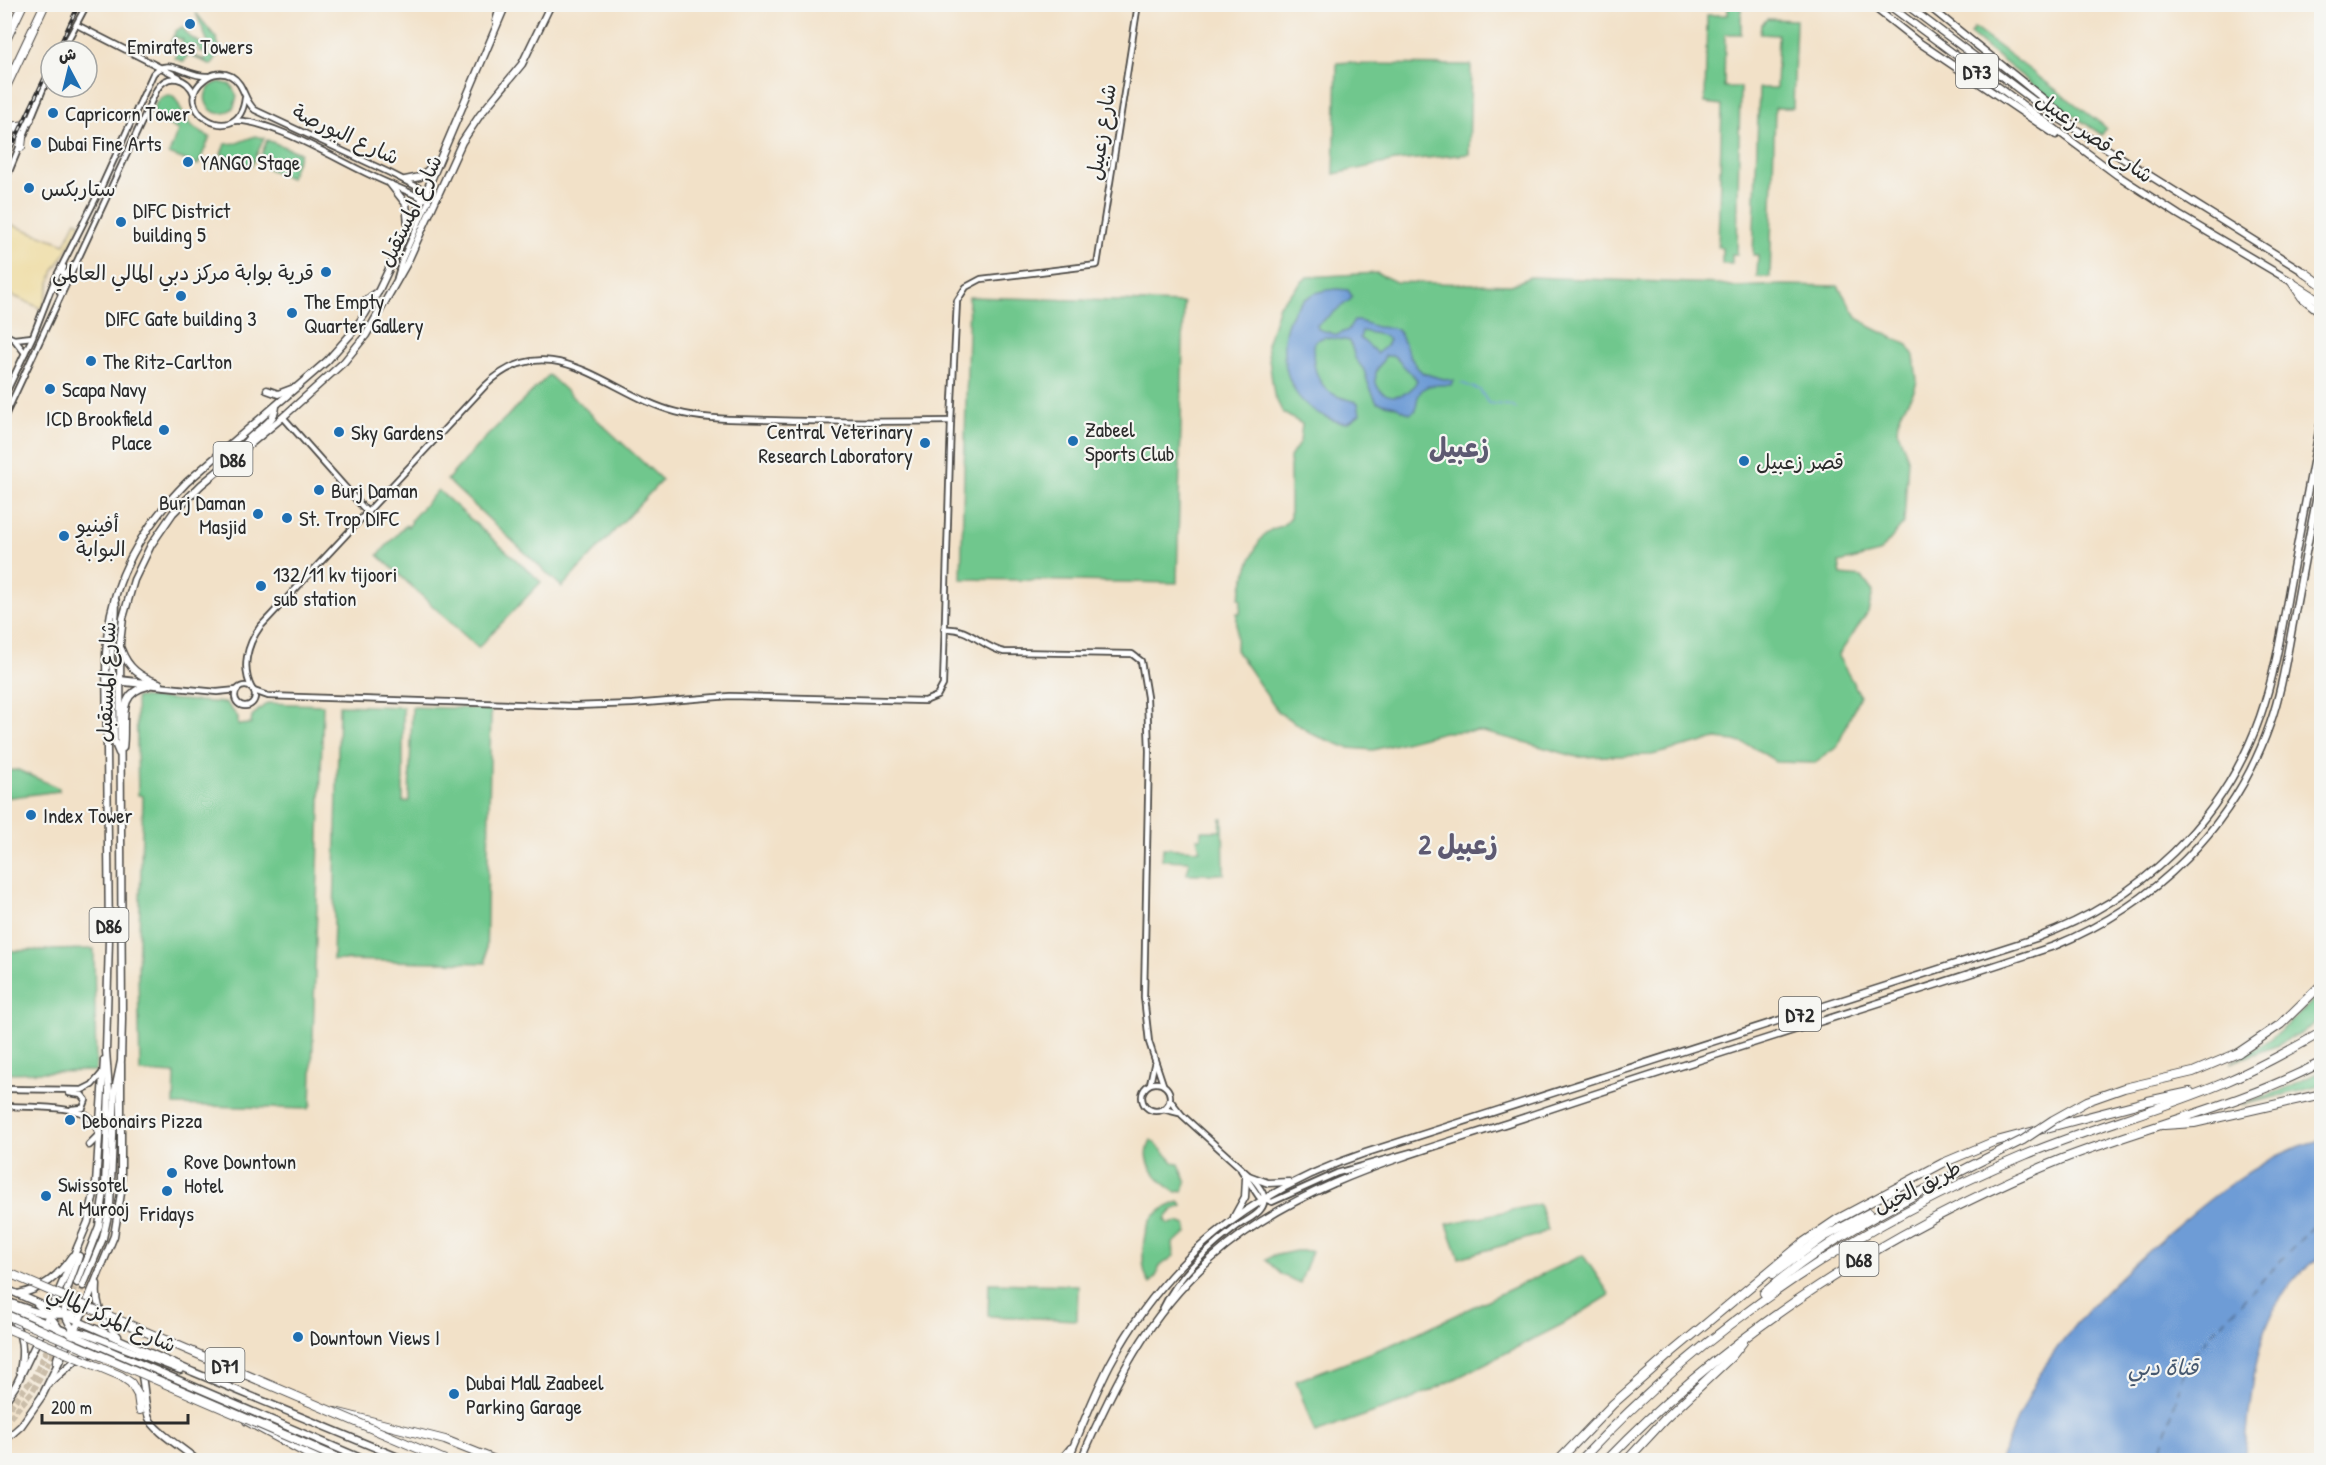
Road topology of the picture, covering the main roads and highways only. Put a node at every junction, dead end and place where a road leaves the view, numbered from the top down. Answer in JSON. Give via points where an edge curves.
{"nodes":[{"id":1,"x":11,"y":4,"type":"edge"},
{"id":2,"x":23,"y":4,"type":"edge"},
{"id":3,"x":45,"y":4,"type":"edge"},
{"id":4,"x":501,"y":4,"type":"edge"},
{"id":5,"x":506,"y":4,"type":"edge"},
{"id":6,"x":550,"y":4,"type":"edge"},
{"id":7,"x":1870,"y":4,"type":"edge"},
{"id":8,"x":1887,"y":4,"type":"edge"},
{"id":9,"x":1905,"y":4,"type":"edge"},
{"id":10,"x":1926,"y":4,"type":"edge"},
{"id":11,"x":4,"y":18,"type":"edge"},
{"id":12,"x":495,"y":32,"type":"junction"},
{"id":13,"x":4,"y":44,"type":"edge"},
{"id":14,"x":4,"y":91,"type":"edge"},
{"id":15,"x":30,"y":119,"type":"road end"},
{"id":16,"x":17,"y":126,"type":"junction"},
{"id":17,"x":2072,"y":126,"type":"junction"},
{"id":18,"x":4,"y":131,"type":"edge"},
{"id":19,"x":2066,"y":138,"type":"junction"},
{"id":20,"x":21,"y":147,"type":"road end"},
{"id":21,"x":439,"y":159,"type":"junction"},
{"id":22,"x":405,"y":180,"type":"road end"},
{"id":23,"x":392,"y":185,"type":"road end"},
{"id":24,"x":407,"y":231,"type":"junction"},
{"id":25,"x":2304,"y":272,"type":"junction"},
{"id":26,"x":2322,"y":278,"type":"edge"},
{"id":27,"x":2292,"y":282,"type":"junction"},
{"id":28,"x":2322,"y":285,"type":"edge"},
{"id":29,"x":378,"y":292,"type":"junction"},
{"id":30,"x":366,"y":300,"type":"dead end"},
{"id":31,"x":2322,"y":302,"type":"edge"},
{"id":32,"x":2322,"y":313,"type":"edge"},
{"id":33,"x":297,"y":388,"type":"junction"},
{"id":34,"x":267,"y":390,"type":"dead end"},
{"id":35,"x":276,"y":406,"type":"junction"},
{"id":36,"x":2322,"y":415,"type":"edge"},
{"id":37,"x":241,"y":452,"type":"junction"},
{"id":38,"x":2322,"y":470,"type":"edge"},
{"id":39,"x":141,"y":524,"type":"dead end"},
{"id":40,"x":143,"y":536,"type":"junction"},
{"id":41,"x":120,"y":643,"type":"junction"},
{"id":42,"x":159,"y":683,"type":"road end"},
{"id":43,"x":148,"y":686,"type":"road end"},
{"id":44,"x":106,"y":692,"type":"junction"},
{"id":45,"x":106,"y":721,"type":"junction"},
{"id":46,"x":99,"y":741,"type":"dead end"},
{"id":47,"x":120,"y":754,"type":"junction"},
{"id":48,"x":2322,"y":984,"type":"edge"},
{"id":49,"x":2322,"y":1032,"type":"edge"},
{"id":50,"x":106,"y":1051,"type":"junction"},
{"id":51,"x":121,"y":1061,"type":"junction"},
{"id":52,"x":2322,"y":1062,"type":"edge"},
{"id":53,"x":2206,"y":1090,"type":"junction"},
{"id":54,"x":2322,"y":1094,"type":"edge"},
{"id":55,"x":2154,"y":1126,"type":"junction"},
{"id":56,"x":98,"y":1135,"type":"junction"},
{"id":57,"x":89,"y":1145,"type":"dead end"},
{"id":58,"x":1299,"y":1180,"type":"junction"},
{"id":59,"x":1920,"y":1192,"type":"junction"},
{"id":60,"x":1231,"y":1220,"type":"junction"},
{"id":61,"x":80,"y":1244,"type":"junction"},
{"id":62,"x":4,"y":1271,"type":"edge"},
{"id":63,"x":98,"y":1276,"type":"junction"},
{"id":64,"x":1751,"y":1287,"type":"junction"},
{"id":65,"x":4,"y":1288,"type":"edge"},
{"id":66,"x":17,"y":1294,"type":"junction"},
{"id":67,"x":4,"y":1300,"type":"edge"},
{"id":68,"x":35,"y":1302,"type":"junction"},
{"id":69,"x":64,"y":1305,"type":"junction"},
{"id":70,"x":4,"y":1307,"type":"edge"},
{"id":71,"x":31,"y":1311,"type":"junction"},
{"id":72,"x":50,"y":1312,"type":"junction"},
{"id":73,"x":83,"y":1312,"type":"junction"},
{"id":74,"x":4,"y":1314,"type":"edge"},
{"id":75,"x":1742,"y":1314,"type":"junction"},
{"id":76,"x":65,"y":1315,"type":"junction"},
{"id":77,"x":79,"y":1321,"type":"junction"},
{"id":78,"x":45,"y":1323,"type":"junction"},
{"id":79,"x":4,"y":1327,"type":"edge"},
{"id":80,"x":59,"y":1330,"type":"junction"},
{"id":81,"x":74,"y":1333,"type":"junction"},
{"id":82,"x":40,"y":1335,"type":"junction"},
{"id":83,"x":1746,"y":1337,"type":"junction"},
{"id":84,"x":87,"y":1339,"type":"junction"},
{"id":85,"x":120,"y":1339,"type":"junction"},
{"id":86,"x":61,"y":1344,"type":"junction"},
{"id":87,"x":113,"y":1352,"type":"junction"},
{"id":88,"x":129,"y":1358,"type":"junction"},
{"id":89,"x":193,"y":1372,"type":"junction"},
{"id":90,"x":19,"y":1378,"type":"junction"},
{"id":91,"x":48,"y":1386,"type":"junction"},
{"id":92,"x":4,"y":1402,"type":"edge"},
{"id":93,"x":140,"y":1410,"type":"dead end"},
{"id":94,"x":333,"y":1412,"type":"junction"},
{"id":95,"x":241,"y":1417,"type":"junction"},
{"id":96,"x":4,"y":1441,"type":"edge"},
{"id":97,"x":1075,"y":1443,"type":"junction"},
{"id":98,"x":194,"y":1458,"type":"dead end"},
{"id":99,"x":319,"y":1461,"type":"edge"},
{"id":100,"x":342,"y":1461,"type":"edge"},
{"id":101,"x":365,"y":1461,"type":"edge"},
{"id":102,"x":405,"y":1461,"type":"edge"},
{"id":103,"x":446,"y":1461,"type":"edge"},
{"id":104,"x":495,"y":1461,"type":"edge"},
{"id":105,"x":1061,"y":1461,"type":"edge"},
{"id":106,"x":1068,"y":1461,"type":"edge"},
{"id":107,"x":1083,"y":1461,"type":"edge"},
{"id":108,"x":1559,"y":1461,"type":"edge"},
{"id":109,"x":1581,"y":1461,"type":"edge"},
{"id":110,"x":1607,"y":1461,"type":"edge"},
{"id":111,"x":1627,"y":1461,"type":"edge"}],
"edges":[{"from":1,"to":11,"type":"highway"},
{"from":2,"to":13,"type":"highway"},
{"from":3,"to":14,"type":"highway"},
{"from":4,"to":12,"type":"main road"},
{"from":5,"to":12,"type":"main road","name":"شارع المستقبل","number":"D86"},
{"from":6,"to":37,"type":"main road","name":"شارع المستقبل","number":"D86","via":[[522,64],[462,142],[407,263],[359,345]]},
{"from":7,"to":19,"type":"main road","via":[[2034,121]]},
{"from":8,"to":19,"type":"main road","name":"شارع قصر زعبيل","number":"D73"},
{"from":9,"to":17,"type":"main road","name":"شارع قصر زعبيل","number":"D73"},
{"from":10,"to":17,"type":"main road"},
{"from":12,"to":21,"type":"main road","name":"شارع المستقبل","number":"D86"},
{"from":15,"to":16,"type":"highway"},
{"from":16,"to":18,"type":"highway"},
{"from":16,"to":20,"type":"highway"},
{"from":17,"to":25,"type":"main road","name":"شارع قصر زعبيل","number":"D73"},
{"from":19,"to":27,"type":"main road","name":"شارع قصر زعبيل","number":"D73","via":[[2117,176]]},
{"from":21,"to":22,"type":"main road","via":[[424,175]]},
{"from":21,"to":24,"type":"main road","name":"شارع المستقبل","number":"D86","via":[[426,199]]},
{"from":23,"to":24,"type":"main road","via":[[406,204]]},
{"from":24,"to":29,"type":"main road","name":"شارع المستقبل","number":"D86"},
{"from":25,"to":26,"type":"highway"},
{"from":25,"to":28,"type":"highway"},
{"from":27,"to":31,"type":"highway"},
{"from":27,"to":32,"type":"highway","via":[[2302,297]]},
{"from":29,"to":30,"type":"main road"},
{"from":29,"to":33,"type":"main road","name":"شارع المستقبل","number":"D86","via":[[343,344]]},
{"from":33,"to":34,"type":"main road","via":[[278,394]]},
{"from":33,"to":35,"type":"main road","name":"شارع المستقبل","number":"D86"},
{"from":35,"to":37,"type":"main road","via":[[273,417],[247,440]]},
{"from":35,"to":40,"type":"main road","name":"شارع المستقبل","number":"D86","via":[[182,487]]},
{"from":36,"to":58,"type":"main road","number":"D72","via":[[2274,671],[2254,733],[2232,778],[2205,818],[2174,854],[2137,885],[2089,915],[2036,938],[1365,1153]]},
{"from":37,"to":41,"type":"main road","name":"شارع المستقبل","number":"D86","via":[[193,492],[158,534],[132,586]]},
{"from":38,"to":107,"type":"main road","number":"D72","via":[[2283,673],[2264,740],[2217,824],[2151,891],[2112,918],[2054,946],[1424,1151],[1326,1186],[1277,1211],[1212,1258],[1160,1313],[1126,1365]]},
{"from":39,"to":40,"type":"main road"},
{"from":40,"to":44,"type":"main road","name":"شارع المستقبل","number":"D86","via":[[114,596],[106,642]]},
{"from":41,"to":42,"type":"main road","via":[[124,658],[134,670]]},
{"from":41,"to":47,"type":"main road","name":"شارع المستقبل","number":"D86","via":[[116,667]]},
{"from":43,"to":47,"type":"main road","via":[[135,691],[126,702]]},
{"from":44,"to":45,"type":"main road","name":"شارع المستقبل","number":"D86"},
{"from":44,"to":47,"type":"main road","via":[[111,688],[113,691],[114,741]]},
{"from":45,"to":46,"type":"main road"},
{"from":45,"to":50,"type":"main road","name":"شارع المستقبل","number":"D86"},
{"from":47,"to":51,"type":"main road","name":"شارع المستقبل","number":"D86"},
{"from":48,"to":59,"type":"highway","bridge":true,"via":[[2281,1024],[2238,1053],[2193,1072],[2130,1086],[2087,1101],[2023,1140]]},
{"from":49,"to":53,"type":"highway","name":"طريق الخيل","number":"D68"},
{"from":50,"to":51,"type":"main road","name":"شارع المستقبل","number":"D86","via":[[109,1098],[103,1205],[80,1285],[103,1238],[110,1206],[115,1090]]},
{"from":50,"to":56,"type":"main road"},
{"from":51,"to":63,"type":"main road","via":[[121,1202],[114,1236]]},
{"from":52,"to":55,"type":"highway","name":"طريق الخيل","number":"D68","via":[[2258,1091]]},
{"from":53,"to":64,"type":"highway","via":[[2025,1132],[1968,1152],[1829,1224]]},
{"from":53,"to":75,"type":"highway","name":"طريق الخيل","number":"D68","via":[[2071,1137],[1984,1173],[1859,1238]]},
{"from":54,"to":55,"type":"highway","via":[[2194,1123]]},
{"from":55,"to":83,"type":"highway","name":"طريق الخيل","number":"D68","via":[[2052,1164],[1917,1227],[1834,1275]]},
{"from":56,"to":57,"type":"main road"},
{"from":56,"to":61,"type":"main road","via":[[94,1195]]},
{"from":58,"to":60,"type":"main road","number":"D72"},
{"from":58,"to":60,"type":"main road","via":[[1268,1183],[1248,1177],[1245,1197]]},
{"from":59,"to":64,"type":"highway","via":[[1900,1197],[1842,1226]]},
{"from":59,"to":75,"type":"highway","via":[[1818,1250]]},
{"from":60,"to":97,"type":"main road","number":"D72","via":[[1183,1262],[1141,1314],[1110,1364]]},
{"from":61,"to":66,"type":"main road","via":[[56,1277],[36,1289]]},
{"from":61,"to":69,"type":"main road"},
{"from":61,"to":72,"type":"main road"},
{"from":62,"to":94,"type":"highway","number":"D71","bridge":true},
{"from":63,"to":73,"type":"main road"},
{"from":63,"to":85,"type":"main road","via":[[99,1310]]},
{"from":64,"to":108,"type":"highway","via":[[1630,1388]]},
{"from":65,"to":66,"type":"main road","name":"شارع المركز المالي","number":"D71"},
{"from":66,"to":68,"type":"main road","name":"شارع المركز المالي","number":"D71"},
{"from":67,"to":71,"type":"main road"},
{"from":68,"to":71,"type":"main road","via":[[38,1308]]},
{"from":68,"to":72,"type":"main road","name":"شارع المركز المالي","number":"D71"},
{"from":69,"to":73,"type":"main road"},
{"from":69,"to":76,"type":"main road"},
{"from":70,"to":78,"type":"main road","name":"شارع المركز المالي","number":"D71"},
{"from":70,"to":90,"type":"main road","via":[[22,1340]]},
{"from":71,"to":72,"type":"main road"},
{"from":72,"to":76,"type":"main road","name":"شارع المركز المالي","number":"D71"},
{"from":72,"to":78,"type":"main road"},
{"from":72,"to":80,"type":"main road"},
{"from":73,"to":76,"type":"main road"},
{"from":73,"to":77,"type":"main road"},
{"from":74,"to":95,"type":"highway","number":"D71","bridge":true},
{"from":75,"to":109,"type":"highway","name":"طريق الخيل","number":"D68","via":[[1648,1394]]},
{"from":76,"to":77,"type":"main road","name":"شارع المركز المالي","number":"D71"},
{"from":76,"to":81,"type":"main road"},
{"from":77,"to":81,"type":"main road"},
{"from":77,"to":85,"type":"main road","name":"شارع المركز المالي","number":"D71"},
{"from":78,"to":80,"type":"main road","name":"شارع المركز المالي","number":"D71"},
{"from":78,"to":82,"type":"main road"},
{"from":79,"to":93,"type":"highway","bridge":true,"via":[[121,1376],[138,1395]]},
{"from":80,"to":81,"type":"main road","name":"شارع المركز المالي","number":"D71"},
{"from":80,"to":82,"type":"main road"},
{"from":80,"to":86,"type":"main road"},
{"from":81,"to":84,"type":"main road","name":"شارع المركز المالي","number":"D71"},
{"from":81,"to":91,"type":"main road"},
{"from":82,"to":86,"type":"main road","via":[[52,1336]]},
{"from":82,"to":90,"type":"main road"},
{"from":83,"to":110,"type":"highway","name":"طريق الخيل","number":"D68","via":[[1693,1377]]},
{"from":83,"to":111,"type":"highway","via":[[1732,1356]]},
{"from":84,"to":87,"type":"main road","name":"شارع المركز المالي","number":"D71"},
{"from":84,"to":89,"type":"main road"},
{"from":85,"to":89,"type":"main road","name":"شارع المركز المالي","number":"D71"},
{"from":86,"to":91,"type":"main road"},
{"from":87,"to":88,"type":"main road","name":"شارع المركز المالي","number":"D71"},
{"from":87,"to":91,"type":"main road","via":[[99,1351],[81,1357]]},
{"from":88,"to":98,"type":"main road","via":[[141,1372],[151,1423]]},
{"from":88,"to":101,"type":"main road","name":"شارع المركز المالي","number":"D71"},
{"from":89,"to":102,"type":"main road","name":"شارع المركز المالي","number":"D71"},
{"from":90,"to":92,"type":"main road"},
{"from":91,"to":96,"type":"main road","via":[[29,1417]]},
{"from":94,"to":103,"type":"highway","number":"D71","bridge":true},
{"from":94,"to":104,"type":"highway","bridge":true,"via":[[446,1440]]},
{"from":95,"to":99,"type":"highway","bridge":true},
{"from":95,"to":100,"type":"highway","number":"D71","bridge":true},
{"from":97,"to":105,"type":"main road"},
{"from":97,"to":106,"type":"main road","number":"D72"}]}
